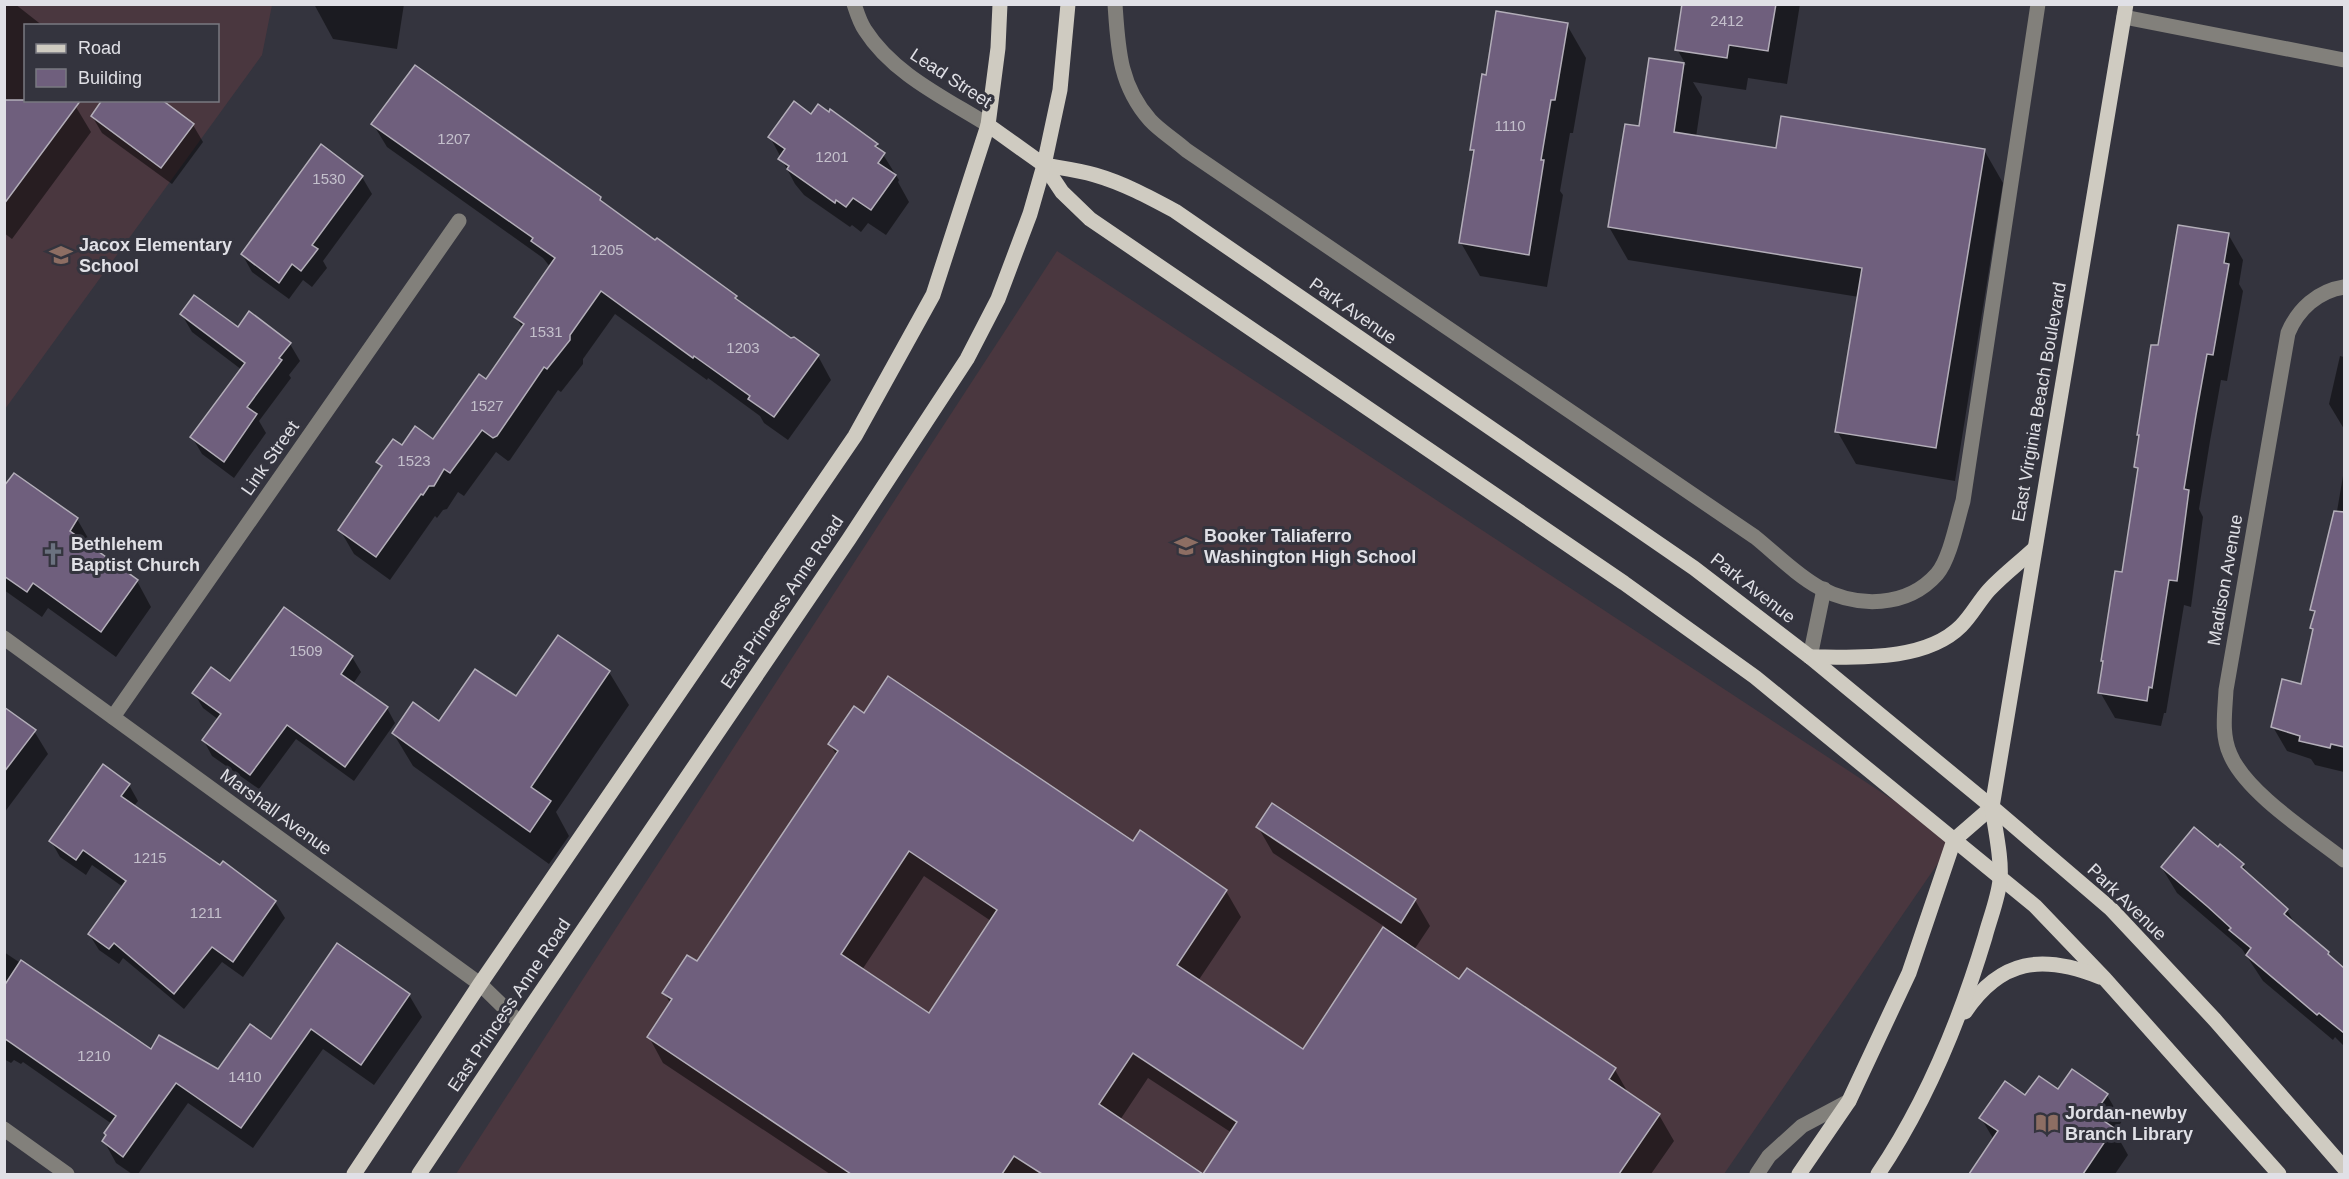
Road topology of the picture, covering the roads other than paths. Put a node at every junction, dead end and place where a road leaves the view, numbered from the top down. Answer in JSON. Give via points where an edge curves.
{"nodes":[{"id":1,"x":854,"y":4,"type":"edge"},
{"id":2,"x":1000,"y":4,"type":"edge"},
{"id":3,"x":1068,"y":4,"type":"edge"},
{"id":4,"x":1115,"y":4,"type":"edge"},
{"id":5,"x":2038,"y":4,"type":"edge"},
{"id":6,"x":2125,"y":11,"type":"edge"},
{"id":7,"x":2344,"y":60,"type":"edge"},
{"id":8,"x":988,"y":125,"type":"junction"},
{"id":9,"x":1044,"y":165,"type":"junction"},
{"id":10,"x":459,"y":221,"type":"dead end"},
{"id":11,"x":2344,"y":287,"type":"edge"},
{"id":12,"x":2034,"y":549,"type":"junction"},
{"id":13,"x":1824,"y":590,"type":"junction"},
{"id":14,"x":4,"y":638,"type":"edge"},
{"id":15,"x":1810,"y":657,"type":"junction"},
{"id":16,"x":113,"y":717,"type":"junction"},
{"id":17,"x":1992,"y":807,"type":"junction"},
{"id":18,"x":1954,"y":840,"type":"junction"},
{"id":19,"x":2344,"y":860,"type":"edge"},
{"id":20,"x":2001,"y":878,"type":"junction"},
{"id":21,"x":2105,"y":979,"type":"junction"},
{"id":22,"x":480,"y":984,"type":"junction"},
{"id":23,"x":520,"y":1023,"type":"junction"},
{"id":24,"x":1950,"y":1035,"type":"junction"},
{"id":25,"x":1849,"y":1101,"type":"junction"},
{"id":26,"x":4,"y":1129,"type":"edge"},
{"id":27,"x":2344,"y":1168,"type":"edge"},
{"id":28,"x":67,"y":1174,"type":"edge"},
{"id":29,"x":354,"y":1174,"type":"edge"},
{"id":30,"x":419,"y":1174,"type":"edge"},
{"id":31,"x":1757,"y":1174,"type":"edge"},
{"id":32,"x":1799,"y":1174,"type":"edge"},
{"id":33,"x":1878,"y":1174,"type":"edge"},
{"id":34,"x":2279,"y":1174,"type":"edge"}],
"edges":[{"from":1,"to":8,"type":"street","name":"Lead Street","via":[[865,30],[890,60],[914,80]]},
{"from":2,"to":8,"type":"main road","name":"East Princess Anne Road"},
{"from":3,"to":9,"type":"main road","name":"East Princess Anne Road","via":[[1060,90]]},
{"from":4,"to":13,"type":"street","via":[[1118,56],[1130,90],[1150,120],[1186,150],[1755,537]]},
{"from":5,"to":13,"type":"street","via":[[1963,501],[1947,553],[1938,573],[1918,590],[1898,599],[1845,599]]},
{"from":6,"to":7,"type":"street"},
{"from":6,"to":12,"type":"main road","name":"East Virginia Beach Boulevard"},
{"from":8,"to":9,"type":"main road","name":"Park Avenue"},
{"from":8,"to":22,"type":"main road","name":"East Princess Anne Road","via":[[933,295],[855,436]]},
{"from":9,"to":15,"type":"main road","name":"Park Avenue","via":[[1094,175],[1131,188],[1175,212],[1694,568]]},
{"from":9,"to":18,"type":"main road","name":"Park Avenue","via":[[1062,192],[1090,219],[1624,583],[1755,677]]},
{"from":9,"to":23,"type":"main road","name":"East Princess Anne Road","via":[[998,299],[968,359]]},
{"from":10,"to":16,"type":"street","name":"Link Street"},
{"from":11,"to":19,"type":"street","name":"Madison Avenue","via":[[2312,300],[2293,321],[2288,333],[2226,690],[2224,730],[2230,754],[2241,772],[2269,803]]},
{"from":12,"to":15,"type":"main road","via":[[1990,590],[1960,627],[1937,643],[1918,650],[1865,657]]},
{"from":12,"to":17,"type":"main road","name":"East Virginia Beach Boulevard"},
{"from":13,"to":15,"type":"street"},
{"from":14,"to":16,"type":"street","name":"Marshall Avenue"},
{"from":15,"to":17,"type":"main road","name":"Park Avenue"},
{"from":16,"to":22,"type":"street","name":"Marshall Avenue"},
{"from":17,"to":18,"type":"main road"},
{"from":17,"to":20,"type":"main road","name":"East Virginia Beach Boulevard"},
{"from":17,"to":27,"type":"main road","name":"Park Avenue","via":[[2111,909],[2215,1020]]},
{"from":18,"to":20,"type":"main road","name":"Park Avenue"},
{"from":18,"to":25,"type":"main road","via":[[1909,973]]},
{"from":20,"to":21,"type":"main road","name":"Park Avenue","via":[[2036,906]]},
{"from":20,"to":24,"type":"main road","name":"East Virginia Beach Boulevard","via":[[1976,965]]},
{"from":21,"to":24,"type":"main road","via":[[2058,965],[2026,965],[2000,974],[1979,991]]},
{"from":21,"to":34,"type":"main road","name":"Park Avenue"},
{"from":22,"to":23,"type":"street","name":"Marshall Avenue"},
{"from":22,"to":29,"type":"main road","name":"East Princess Anne Road"},
{"from":23,"to":30,"type":"main road","name":"East Princess Anne Road"},
{"from":24,"to":33,"type":"main road","name":"East Virginia Beach Boulevard","via":[[1914,1116]]},
{"from":25,"to":31,"type":"street","via":[[1802,1126],[1769,1156]]},
{"from":25,"to":32,"type":"main road"},
{"from":26,"to":28,"type":"street"}]}
